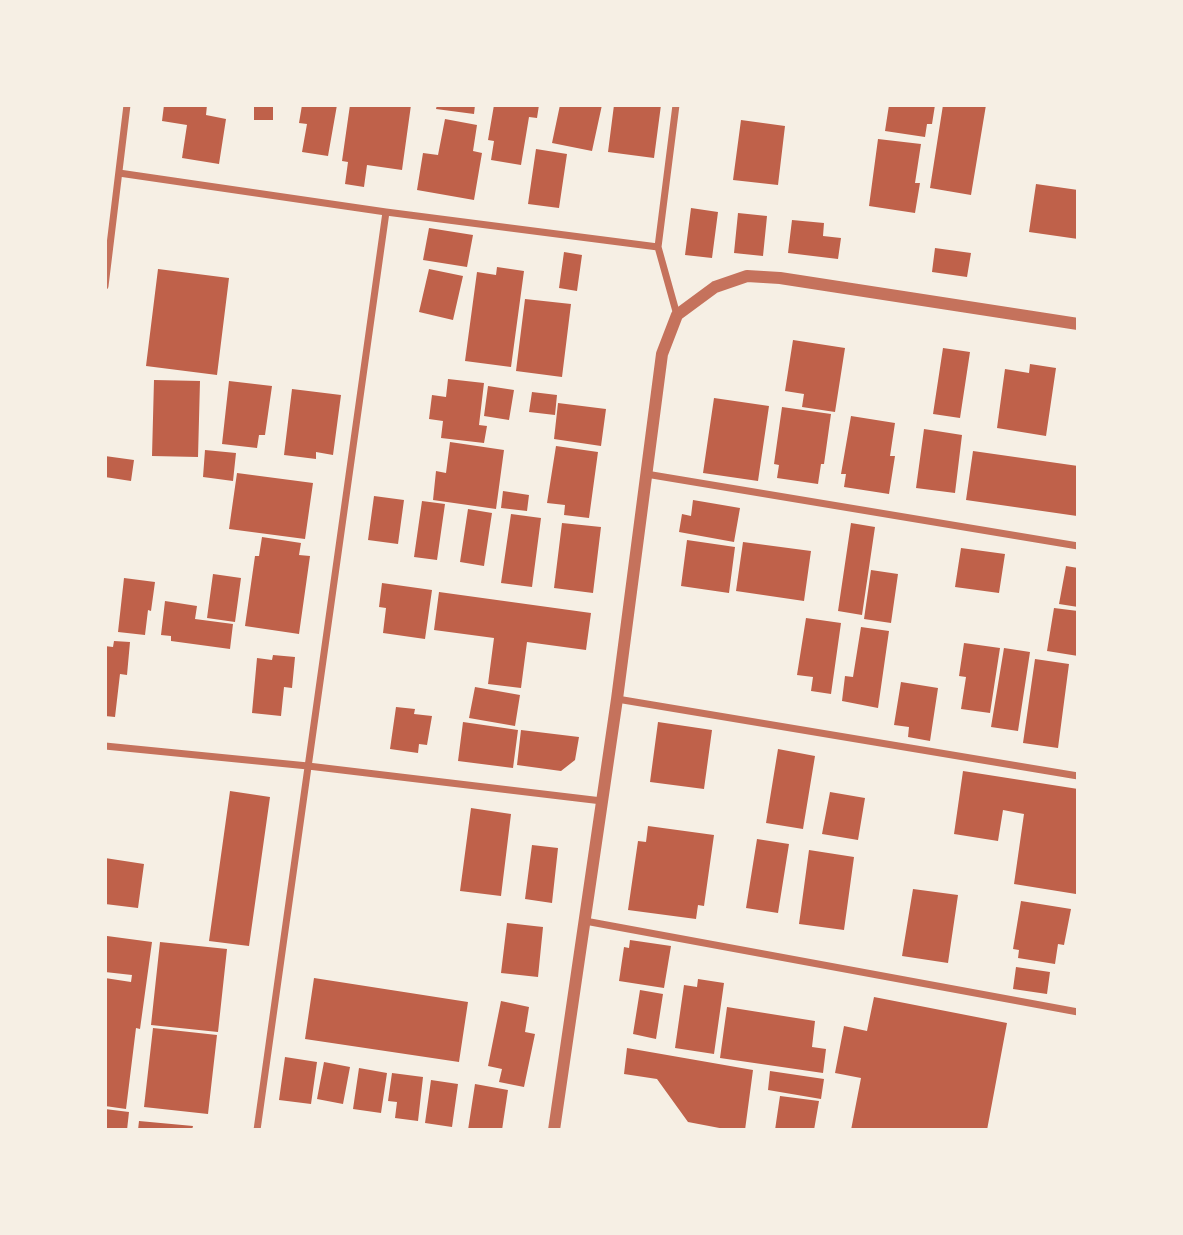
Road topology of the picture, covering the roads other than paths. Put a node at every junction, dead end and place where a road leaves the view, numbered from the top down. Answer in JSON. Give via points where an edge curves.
{"nodes":[{"id":1,"x":127,"y":105,"type":"edge"},
{"id":2,"x":676,"y":105,"type":"edge"},
{"id":3,"x":119,"y":173,"type":"junction"},
{"id":4,"x":386,"y":212,"type":"junction"},
{"id":5,"x":657,"y":247,"type":"junction"},
{"id":6,"x":105,"y":286,"type":"edge"},
{"id":7,"x":677,"y":315,"type":"junction"},
{"id":8,"x":1078,"y":324,"type":"edge"},
{"id":9,"x":646,"y":474,"type":"junction"},
{"id":10,"x":1078,"y":546,"type":"edge"},
{"id":11,"x":617,"y":699,"type":"junction"},
{"id":12,"x":105,"y":746,"type":"edge"},
{"id":13,"x":308,"y":766,"type":"junction"},
{"id":14,"x":1078,"y":776,"type":"edge"},
{"id":15,"x":603,"y":801,"type":"junction"},
{"id":16,"x":585,"y":921,"type":"junction"},
{"id":17,"x":1078,"y":1012,"type":"edge"},
{"id":18,"x":257,"y":1130,"type":"edge"},
{"id":19,"x":554,"y":1130,"type":"edge"}],
"edges":[{"from":1,"to":3,"type":"street"},
{"from":2,"to":5,"type":"street"},
{"from":3,"to":4,"type":"street"},
{"from":3,"to":6,"type":"street"},
{"from":4,"to":5,"type":"street"},
{"from":4,"to":13,"type":"street"},
{"from":5,"to":7,"type":"street"},
{"from":7,"to":8,"type":"street","via":[[715,287],[747,276]]},
{"from":7,"to":9,"type":"street","via":[[662,354]]},
{"from":9,"to":10,"type":"street"},
{"from":9,"to":11,"type":"street"},
{"from":11,"to":14,"type":"street"},
{"from":11,"to":15,"type":"street"},
{"from":12,"to":13,"type":"street"},
{"from":13,"to":15,"type":"street"},
{"from":13,"to":18,"type":"street"},
{"from":15,"to":16,"type":"street"},
{"from":16,"to":17,"type":"street"},
{"from":16,"to":19,"type":"street"}]}
